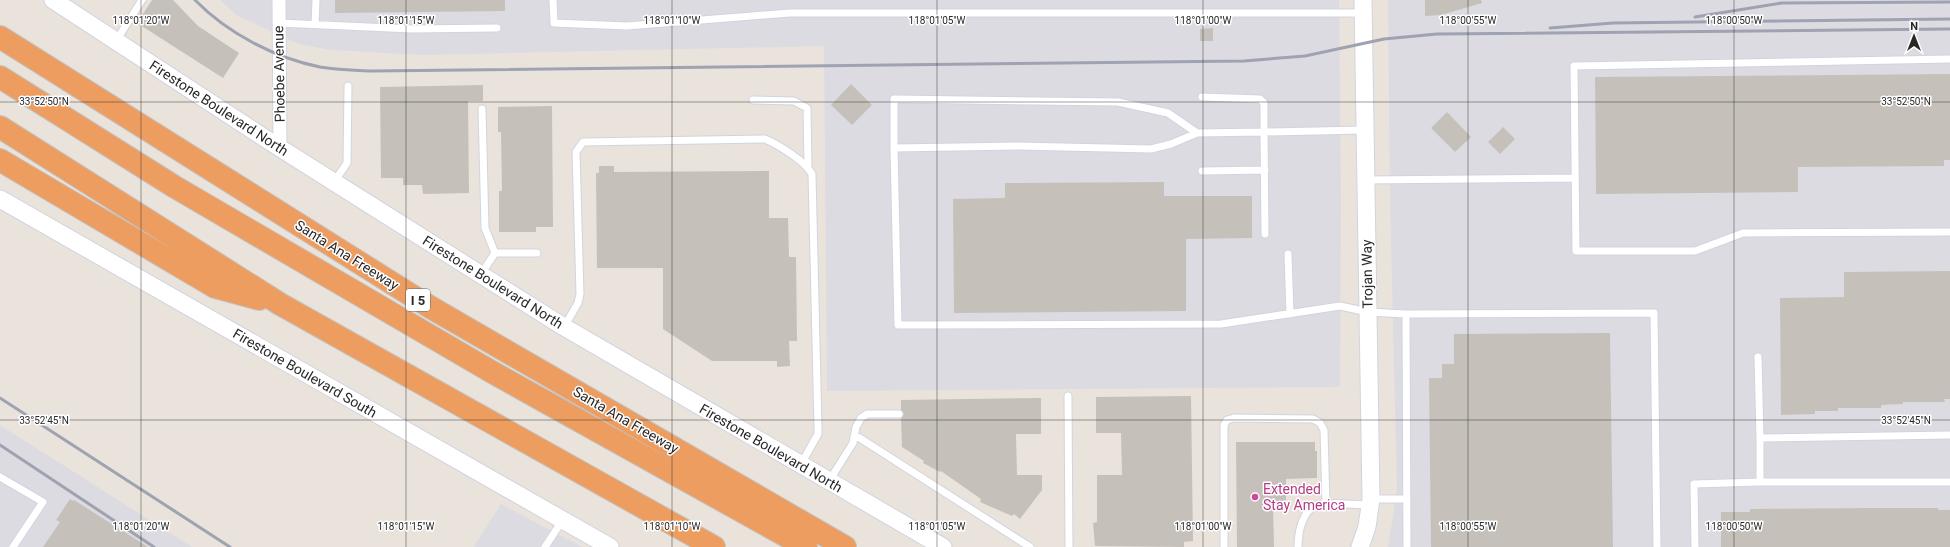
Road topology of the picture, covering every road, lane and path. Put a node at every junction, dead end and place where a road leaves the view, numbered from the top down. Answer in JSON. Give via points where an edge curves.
{"nodes":[{"id":1,"x":53,"y":0,"type":"edge"},
{"id":2,"x":142,"y":0,"type":"edge"},
{"id":3,"x":279,"y":0,"type":"edge"},
{"id":4,"x":316,"y":0,"type":"edge"},
{"id":5,"x":553,"y":0,"type":"edge"},
{"id":6,"x":137,"y":3,"type":"edge"},
{"id":7,"x":1363,"y":6,"type":"edge"},
{"id":8,"x":279,"y":23,"type":"junction"},
{"id":9,"x":315,"y":25,"type":"junction"},
{"id":10,"x":497,"y":28,"type":"dead end"},
{"id":11,"x":0,"y":37,"type":"edge"},
{"id":12,"x":116,"y":41,"type":"junction"},
{"id":13,"x":1950,"y":59,"type":"edge"},
{"id":14,"x":0,"y":77,"type":"edge"},
{"id":15,"x":348,"y":86,"type":"dead end"},
{"id":16,"x":1202,"y":97,"type":"dead end"},
{"id":17,"x":754,"y":100,"type":"dead end"},
{"id":18,"x":482,"y":109,"type":"dead end"},
{"id":19,"x":0,"y":127,"type":"edge"},
{"id":20,"x":1364,"y":130,"type":"junction"},
{"id":21,"x":1197,"y":132,"type":"junction"},
{"id":22,"x":1264,"y":132,"type":"junction"},
{"id":23,"x":280,"y":148,"type":"junction"},
{"id":24,"x":894,"y":148,"type":"junction"},
{"id":25,"x":0,"y":160,"type":"edge"},
{"id":26,"x":808,"y":167,"type":"junction"},
{"id":27,"x":1265,"y":170,"type":"junction"},
{"id":28,"x":1202,"y":171,"type":"dead end"},
{"id":29,"x":1575,"y":178,"type":"junction"},
{"id":30,"x":1365,"y":180,"type":"junction"},
{"id":31,"x":334,"y":182,"type":"junction"},
{"id":32,"x":0,"y":199,"type":"edge"},
{"id":33,"x":1950,"y":232,"type":"edge"},
{"id":34,"x":1265,"y":234,"type":"dead end"},
{"id":35,"x":495,"y":253,"type":"junction"},
{"id":36,"x":537,"y":253,"type":"dead end"},
{"id":37,"x":1288,"y":254,"type":"dead end"},
{"id":38,"x":481,"y":275,"type":"junction"},
{"id":39,"x":280,"y":304,"type":"junction"},
{"id":40,"x":1368,"y":312,"type":"junction"},
{"id":41,"x":1290,"y":314,"type":"junction"},
{"id":42,"x":1406,"y":314,"type":"junction"},
{"id":43,"x":564,"y":327,"type":"junction"},
{"id":44,"x":1758,"y":357,"type":"dead end"},
{"id":45,"x":1068,"y":396,"type":"dead end"},
{"id":46,"x":899,"y":414,"type":"dead end"},
{"id":47,"x":855,"y":435,"type":"junction"},
{"id":48,"x":1950,"y":435,"type":"edge"},
{"id":49,"x":1760,"y":438,"type":"junction"},
{"id":50,"x":801,"y":465,"type":"junction"},
{"id":51,"x":0,"y":477,"type":"edge"},
{"id":52,"x":829,"y":481,"type":"junction"},
{"id":53,"x":1760,"y":482,"type":"junction"},
{"id":54,"x":1950,"y":482,"type":"edge"},
{"id":55,"x":1407,"y":499,"type":"junction"},
{"id":56,"x":1371,"y":502,"type":"junction"},
{"id":57,"x":1326,"y":505,"type":"junction"},
{"id":58,"x":562,"y":521,"type":"junction"},
{"id":59,"x":13,"y":547,"type":"edge"},
{"id":60,"x":545,"y":547,"type":"edge"},
{"id":61,"x":610,"y":547,"type":"edge"},
{"id":62,"x":714,"y":547,"type":"edge"},
{"id":63,"x":806,"y":547,"type":"edge"},
{"id":64,"x":845,"y":547,"type":"edge"},
{"id":65,"x":943,"y":547,"type":"edge"},
{"id":66,"x":1030,"y":547,"type":"edge"},
{"id":67,"x":1069,"y":547,"type":"edge"},
{"id":68,"x":1224,"y":547,"type":"edge"},
{"id":69,"x":1298,"y":547,"type":"edge"},
{"id":70,"x":1360,"y":547,"type":"edge"},
{"id":71,"x":1407,"y":547,"type":"edge"},
{"id":72,"x":1657,"y":547,"type":"edge"},
{"id":73,"x":1694,"y":547,"type":"edge"}],
"edges":[{"from":1,"to":12,"type":"street","name":"Firestone Boulevard North"},
{"from":2,"to":6,"type":"lane"},
{"from":3,"to":8,"type":"street","name":"Phoebe Avenue"},
{"from":4,"to":9,"type":"lane"},
{"from":5,"to":7,"type":"lane","via":[[554,23],[627,26],[789,13]]},
{"from":6,"to":12,"type":"lane"},
{"from":7,"to":20,"type":"street","name":"Trojan Way"},
{"from":8,"to":9,"type":"lane"},
{"from":8,"to":23,"type":"street","name":"Phoebe Avenue"},
{"from":9,"to":10,"type":"lane","via":[[412,29]]},
{"from":11,"to":64,"type":"highway","name":"Santa Ana Freeway","number":"I 5","via":[[430,307]]},
{"from":12,"to":23,"type":"street","name":"Firestone Boulevard North"},
{"from":13,"to":29,"type":"lane","via":[[1574,66]]},
{"from":14,"to":63,"type":"highway","via":[[175,187],[281,249],[492,372]]},
{"from":15,"to":31,"type":"lane","via":[[347,164]]},
{"from":16,"to":22,"type":"lane","via":[[1260,99],[1264,103]]},
{"from":17,"to":26,"type":"lane","via":[[794,101],[807,108]]},
{"from":18,"to":35,"type":"lane","via":[[485,228]]},
{"from":19,"to":39,"type":"highway"},
{"from":20,"to":22,"type":"lane"},
{"from":20,"to":30,"type":"street","name":"Trojan Way"},
{"from":21,"to":22,"type":"lane"},
{"from":21,"to":24,"type":"lane","via":[[1151,150],[1019,146]]},
{"from":21,"to":24,"type":"lane","via":[[1168,113],[1118,102],[894,99]]},
{"from":22,"to":27,"type":"lane"},
{"from":23,"to":31,"type":"street","name":"Firestone Boulevard North"},
{"from":24,"to":41,"type":"lane","via":[[898,325],[1221,324]]},
{"from":25,"to":39,"type":"highway","via":[[215,288]]},
{"from":26,"to":43,"type":"lane","via":[[765,139],[583,142],[576,152],[580,294],[578,303]]},
{"from":26,"to":50,"type":"lane","via":[[812,174],[818,434]]},
{"from":27,"to":28,"type":"lane"},
{"from":27,"to":34,"type":"lane"},
{"from":29,"to":30,"type":"lane"},
{"from":29,"to":33,"type":"lane","via":[[1576,251],[1695,251],[1743,233]]},
{"from":30,"to":40,"type":"street","name":"Trojan Way"},
{"from":31,"to":38,"type":"street","name":"Firestone Boulevard North"},
{"from":32,"to":58,"type":"street","name":"Firestone Boulevard South"},
{"from":35,"to":36,"type":"lane"},
{"from":35,"to":38,"type":"lane"},
{"from":37,"to":41,"type":"lane"},
{"from":38,"to":43,"type":"street","name":"Firestone Boulevard North"},
{"from":39,"to":62,"type":"highway"},
{"from":40,"to":41,"type":"lane","via":[[1340,306]]},
{"from":40,"to":42,"type":"lane"},
{"from":40,"to":56,"type":"street","name":"Trojan Way"},
{"from":42,"to":55,"type":"lane"},
{"from":42,"to":72,"type":"lane","via":[[1654,313]]},
{"from":43,"to":50,"type":"street","name":"Firestone Boulevard North"},
{"from":44,"to":49,"type":"lane"},
{"from":45,"to":67,"type":"lane"},
{"from":46,"to":47,"type":"lane","via":[[867,414],[861,418]]},
{"from":47,"to":52,"type":"lane","via":[[853,443]]},
{"from":47,"to":66,"type":"lane"},
{"from":48,"to":49,"type":"lane"},
{"from":49,"to":53,"type":"lane"},
{"from":50,"to":52,"type":"street","name":"Firestone Boulevard North"},
{"from":51,"to":59,"type":"lane","via":[[43,502]]},
{"from":52,"to":65,"type":"street","name":"Firestone Boulevard North"},
{"from":53,"to":54,"type":"lane"},
{"from":53,"to":73,"type":"lane","via":[[1694,484]]},
{"from":55,"to":56,"type":"lane"},
{"from":55,"to":71,"type":"lane"},
{"from":56,"to":57,"type":"lane"},
{"from":56,"to":70,"type":"street","name":"Trojan Way","via":[[1367,528]]},
{"from":57,"to":68,"type":"lane","via":[[1324,430],[1320,423],[1312,419],[1227,420],[1224,425]]},
{"from":57,"to":69,"type":"lane","via":[[1319,504],[1310,510],[1298,534]]},
{"from":58,"to":60,"type":"lane"},
{"from":58,"to":61,"type":"street","name":"Firestone Boulevard South"}]}
